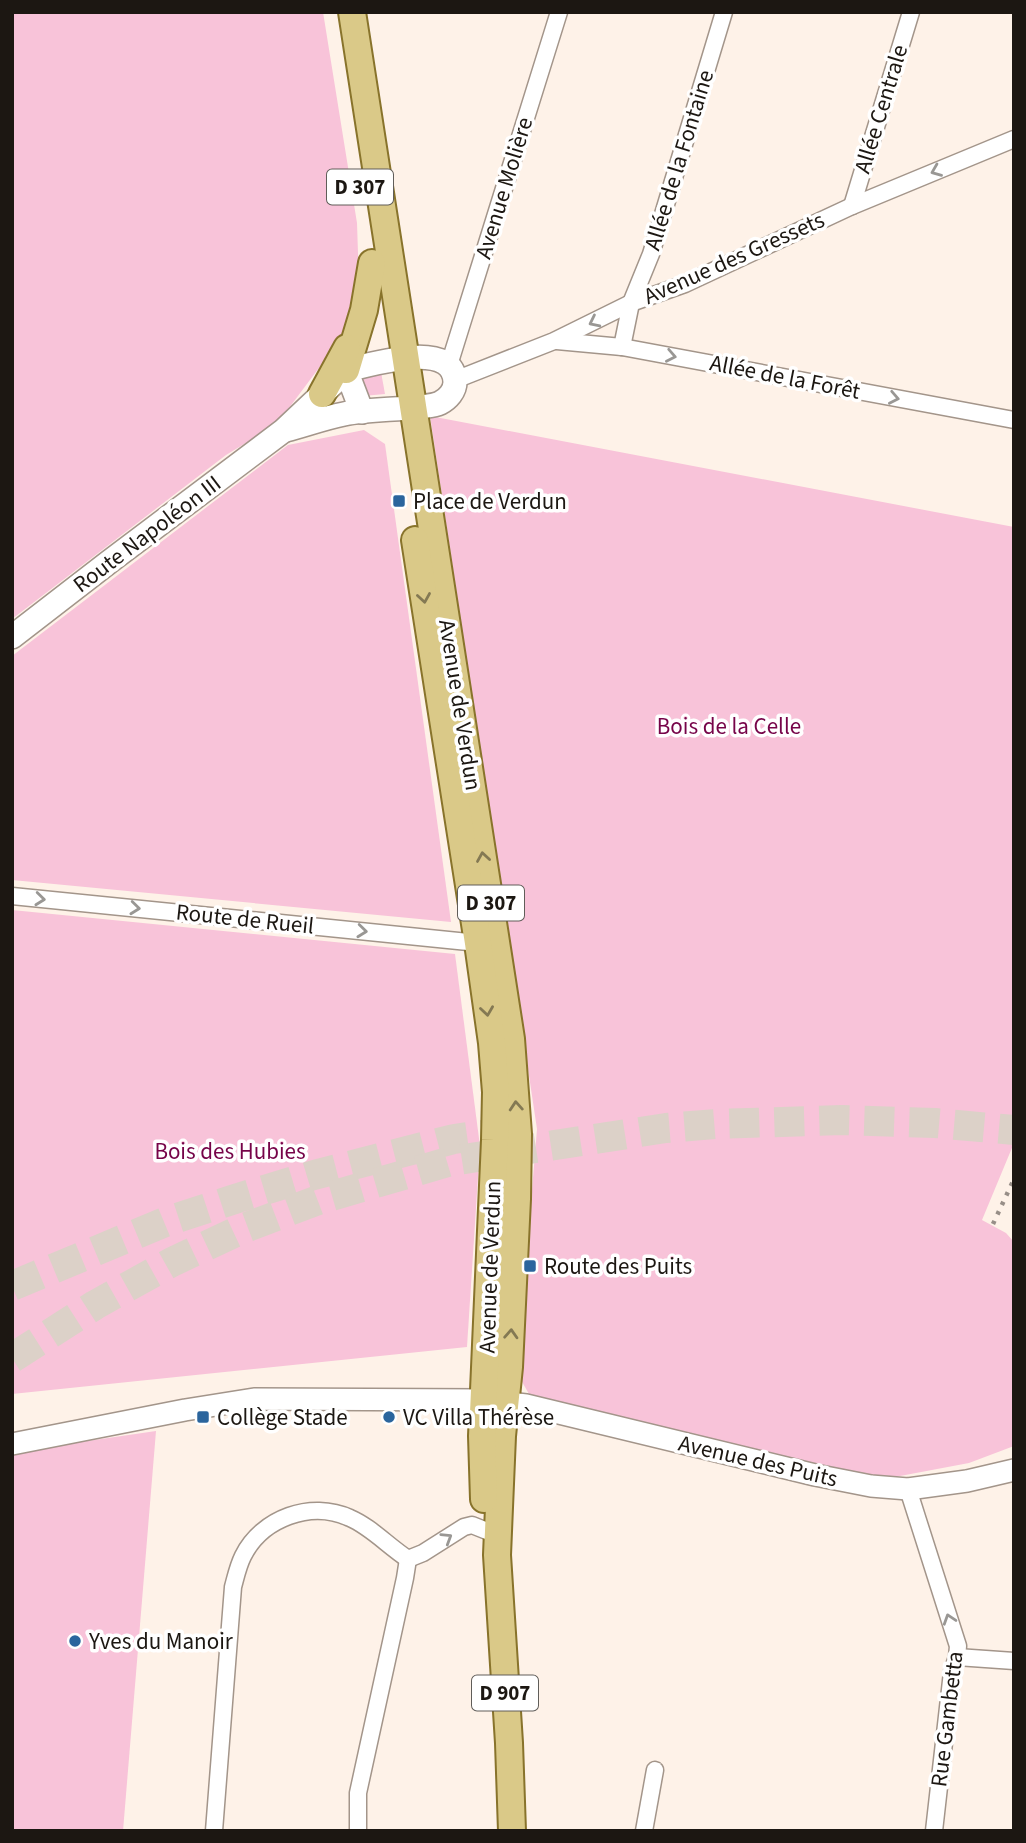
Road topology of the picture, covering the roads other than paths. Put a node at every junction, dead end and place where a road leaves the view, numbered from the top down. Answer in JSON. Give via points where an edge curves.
{"nodes":[{"id":1,"x":333,"y":12,"type":"edge"},
{"id":2,"x":352,"y":12,"type":"edge"},
{"id":3,"x":559,"y":12,"type":"edge"},
{"id":4,"x":724,"y":12,"type":"edge"},
{"id":5,"x":911,"y":12,"type":"edge"},
{"id":6,"x":1009,"y":144,"type":"edge"},
{"id":7,"x":852,"y":206,"type":"junction"},
{"id":8,"x":372,"y":263,"type":"junction"},
{"id":9,"x":631,"y":303,"type":"junction"},
{"id":10,"x":360,"y":325,"type":"junction"},
{"id":11,"x":554,"y":341,"type":"junction"},
{"id":12,"x":622,"y":347,"type":"junction"},
{"id":13,"x":397,"y":360,"type":"junction"},
{"id":14,"x":346,"y":370,"type":"junction"},
{"id":15,"x":452,"y":372,"type":"junction"},
{"id":16,"x":322,"y":394,"type":"junction"},
{"id":17,"x":404,"y":408,"type":"junction"},
{"id":18,"x":362,"y":412,"type":"junction"},
{"id":19,"x":1014,"y":420,"type":"edge"},
{"id":20,"x":284,"y":431,"type":"junction"},
{"id":21,"x":12,"y":637,"type":"edge"},
{"id":22,"x":12,"y":896,"type":"edge"},
{"id":23,"x":478,"y":943,"type":"junction"},
{"id":24,"x":494,"y":1401,"type":"junction"},
{"id":25,"x":12,"y":1444,"type":"edge"},
{"id":26,"x":1014,"y":1470,"type":"edge"},
{"id":27,"x":908,"y":1489,"type":"junction"},
{"id":28,"x":492,"y":1543,"type":"junction"},
{"id":29,"x":408,"y":1559,"type":"junction"},
{"id":30,"x":957,"y":1657,"type":"junction"},
{"id":31,"x":1014,"y":1661,"type":"edge"},
{"id":32,"x":654,"y":1770,"type":"dead end"},
{"id":33,"x":214,"y":1831,"type":"edge"},
{"id":34,"x":358,"y":1831,"type":"edge"},
{"id":35,"x":512,"y":1831,"type":"edge"},
{"id":36,"x":644,"y":1831,"type":"edge"},
{"id":37,"x":934,"y":1831,"type":"edge"}],
"edges":[{"from":1,"to":8,"type":"main road","name":"Avenue de Verdun","number":"D 307"},
{"from":2,"to":13,"type":"main road","name":"Avenue de Verdun","number":"D 307"},
{"from":3,"to":15,"type":"street","name":"Avenue Molière"},
{"from":4,"to":9,"type":"street","name":"Allée de la Fontaine","via":[[651,254]]},
{"from":5,"to":7,"type":"street","name":"Allée Centrale"},
{"from":6,"to":7,"type":"street","name":"Avenue des Gressets","one_way":true},
{"from":7,"to":9,"type":"street","name":"Avenue des Gressets","via":[[685,284]]},
{"from":8,"to":10,"type":"main road"},
{"from":8,"to":13,"type":"main road","name":"Avenue de Verdun","number":"D 307"},
{"from":9,"to":11,"type":"street","name":"Avenue des Gressets","one_way":true},
{"from":9,"to":12,"type":"street","name":"Allée de la Fontaine"},
{"from":10,"to":14,"type":"main road"},
{"from":10,"to":16,"type":"main road"},
{"from":11,"to":12,"type":"street","name":"Allée de la Forêt"},
{"from":11,"to":15,"type":"street","name":"Avenue des Gressets"},
{"from":12,"to":19,"type":"street","name":"Allée de la Forêt","one_way":true},
{"from":13,"to":14,"type":"main road"},
{"from":13,"to":15,"type":"main road","via":[[438,358]]},
{"from":13,"to":17,"type":"main road","name":"Avenue de Verdun","number":"D 307"},
{"from":14,"to":16,"type":"main road","name":"Route Napoléon III"},
{"from":14,"to":18,"type":"main road"},
{"from":15,"to":17,"type":"main road","via":[[455,387],[445,400]]},
{"from":16,"to":20,"type":"main road","name":"Route Napoléon III"},
{"from":17,"to":18,"type":"main road","name":"Route Napoléon III"},
{"from":17,"to":23,"type":"main road","name":"Avenue de Verdun","number":"D 307","one_way":true},
{"from":24,"to":17,"type":"main road","name":"Avenue de Verdun","number":"D 307","one_way":true,"via":[[509,1367],[517,1199],[511,1039],[462,717]]},
{"from":18,"to":20,"type":"main road","name":"Route Napoléon III"},
{"from":20,"to":21,"type":"main road","name":"Route Napoléon III"},
{"from":22,"to":23,"type":"street","name":"Route de Rueil","one_way":true},
{"from":23,"to":24,"type":"main road","name":"Avenue de Verdun","number":"D 307","one_way":true,"via":[[496,1091]]},
{"from":24,"to":25,"type":"street","name":"Avenue des Puits","via":[[254,1399]]},
{"from":24,"to":27,"type":"street","name":"Avenue des Puits","via":[[815,1475]]},
{"from":24,"to":28,"type":"main road","number":"D 907"},
{"from":26,"to":27,"type":"street","name":"Avenue des Puits"},
{"from":30,"to":27,"type":"street","name":"Rue Gambetta","one_way":true,"via":[[958,1646]]},
{"from":29,"to":28,"type":"street","one_way":true,"via":[[472,1525]]},
{"from":28,"to":35,"type":"main road","number":"D 907"},
{"from":29,"to":33,"type":"street","via":[[349,1517],[311,1511],[268,1526],[244,1553],[233,1587]]},
{"from":29,"to":34,"type":"street","via":[[358,1793]]},
{"from":30,"to":31,"type":"street"},
{"from":30,"to":37,"type":"street","name":"Rue Gambetta"},
{"from":32,"to":36,"type":"street"}]}
